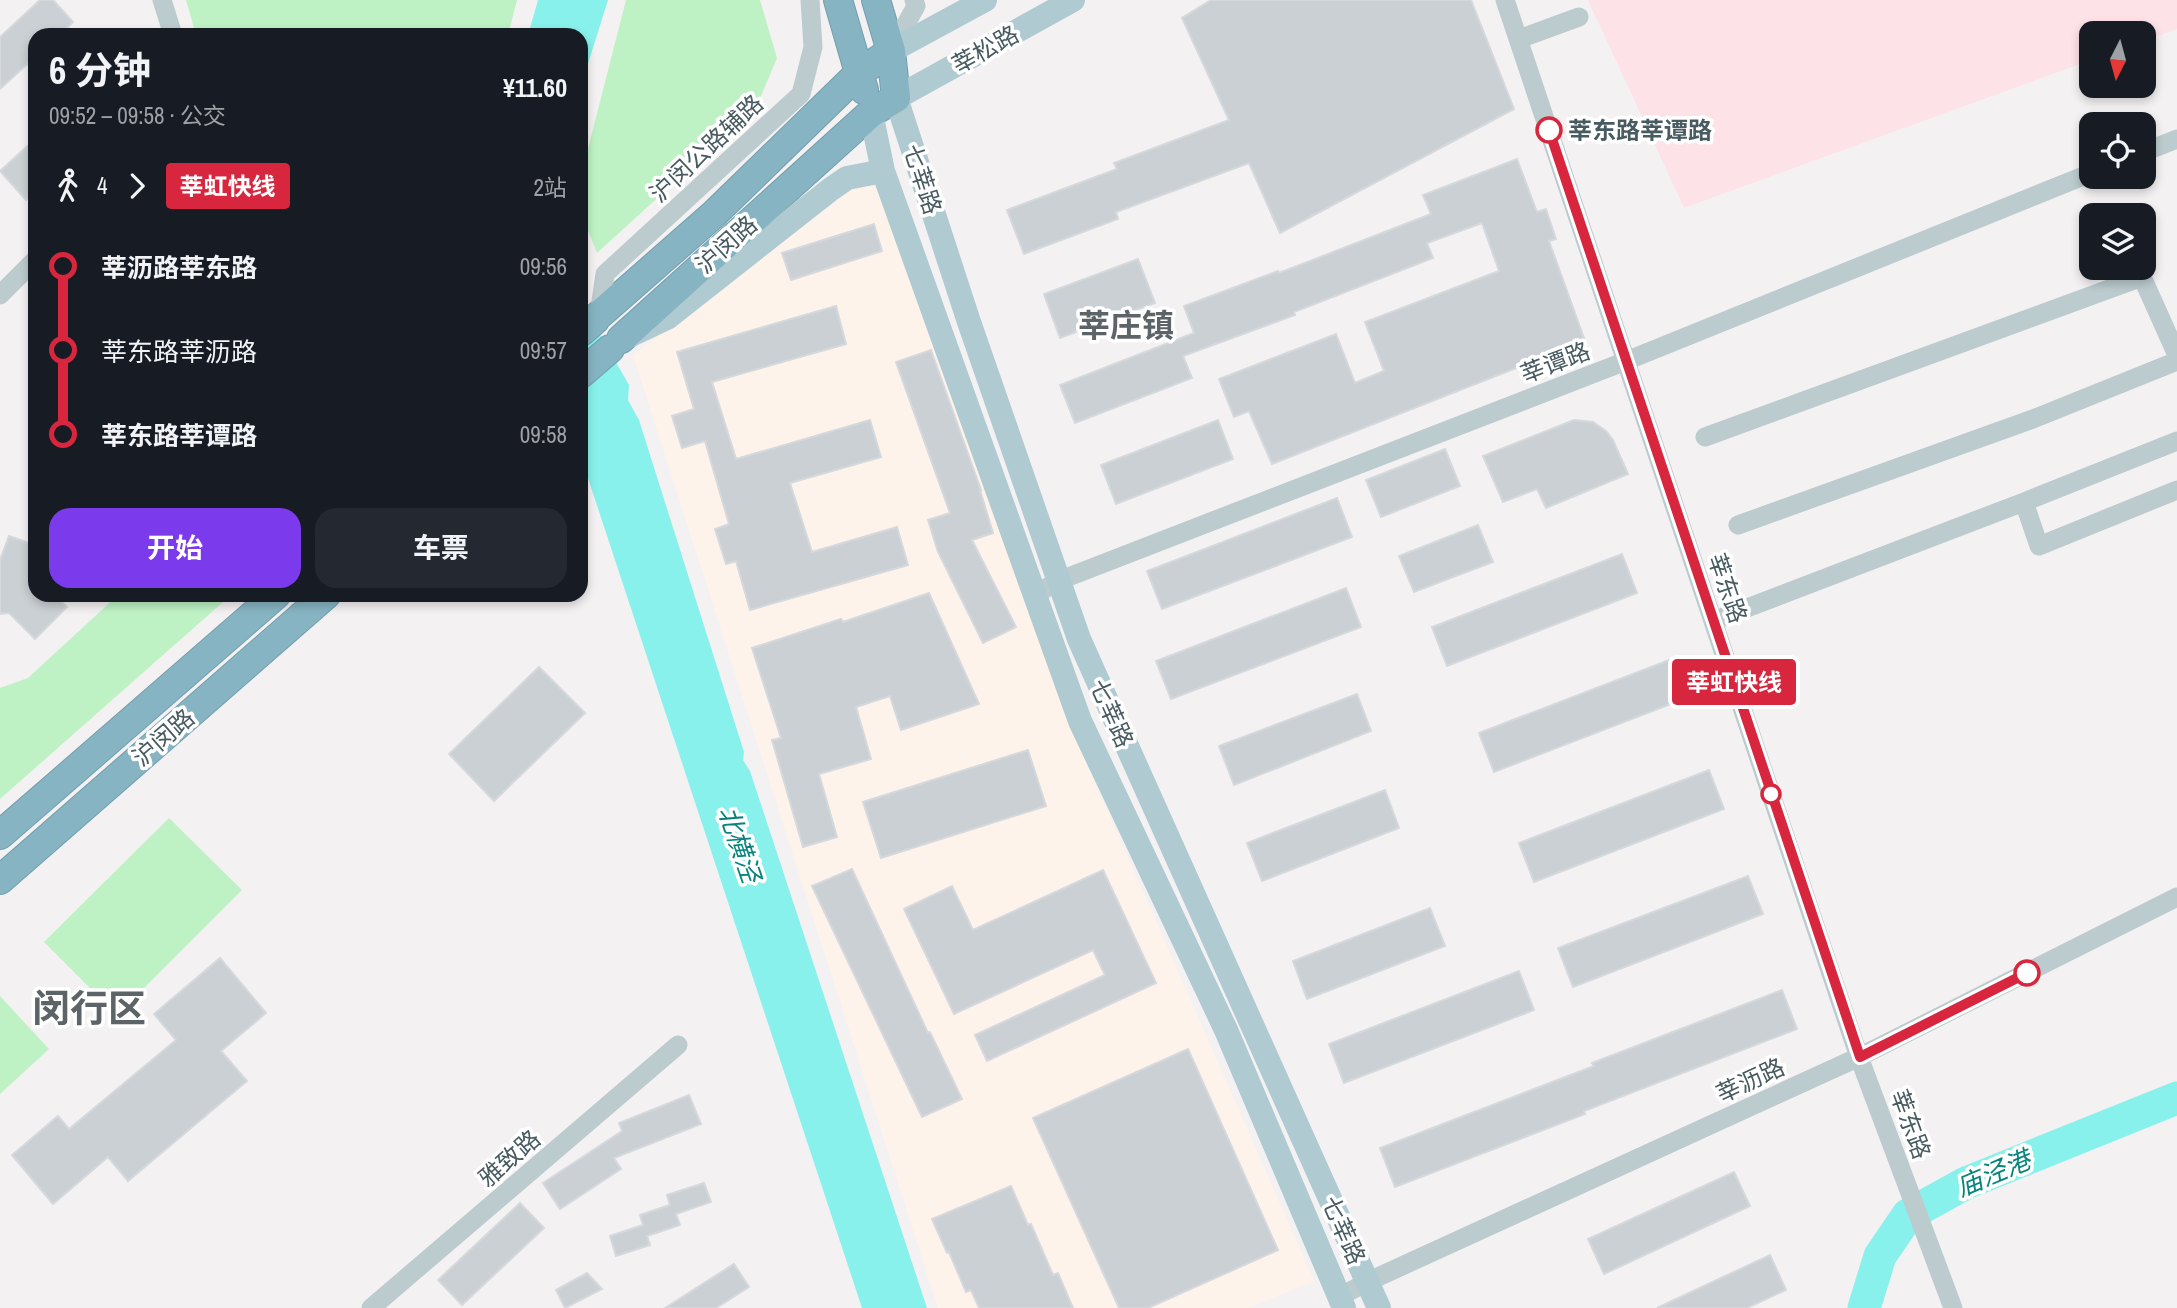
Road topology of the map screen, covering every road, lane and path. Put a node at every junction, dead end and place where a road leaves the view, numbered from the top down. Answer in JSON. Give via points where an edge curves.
{"nodes":[{"id":1,"x":162,"y":0,"type":"edge"},
{"id":2,"x":810,"y":0,"type":"edge"},
{"id":3,"x":838,"y":0,"type":"edge"},
{"id":4,"x":876,"y":0,"type":"edge"},
{"id":5,"x":915,"y":0,"type":"edge"},
{"id":6,"x":985,"y":0,"type":"edge"},
{"id":7,"x":1073,"y":0,"type":"edge"},
{"id":8,"x":1505,"y":0,"type":"edge"},
{"id":9,"x":1579,"y":17,"type":"dead end"},
{"id":10,"x":171,"y":28,"type":"edge"},
{"id":11,"x":1519,"y":39,"type":"junction"},
{"id":12,"x":891,"y":51,"type":"junction"},
{"id":13,"x":859,"y":73,"type":"junction"},
{"id":14,"x":896,"y":98,"type":"junction"},
{"id":15,"x":871,"y":113,"type":"junction"},
{"id":16,"x":2177,"y":139,"type":"edge"},
{"id":17,"x":2156,"y":147,"type":"edge"},
{"id":18,"x":883,"y":171,"type":"junction"},
{"id":19,"x":2079,"y":178,"type":"edge"},
{"id":20,"x":28,"y":267,"type":"edge"},
{"id":21,"x":2119,"y":280,"type":"edge"},
{"id":22,"x":2143,"y":280,"type":"edge"},
{"id":23,"x":0,"y":295,"type":"edge"},
{"id":24,"x":592,"y":322,"type":"edge"},
{"id":25,"x":616,"y":344,"type":"junction"},
{"id":26,"x":2177,"y":358,"type":"edge"},
{"id":27,"x":1626,"y":361,"type":"junction"},
{"id":28,"x":588,"y":368,"type":"edge"},
{"id":29,"x":1705,"y":437,"type":"dead end"},
{"id":30,"x":2177,"y":441,"type":"edge"},
{"id":31,"x":2177,"y":490,"type":"edge"},
{"id":32,"x":2024,"y":502,"type":"junction"},
{"id":33,"x":1738,"y":525,"type":"dead end"},
{"id":34,"x":1058,"y":581,"type":"junction"},
{"id":35,"x":1036,"y":594,"type":"junction"},
{"id":36,"x":268,"y":602,"type":"edge"},
{"id":37,"x":318,"y":602,"type":"edge"},
{"id":38,"x":1713,"y":621,"type":"junction"},
{"id":39,"x":0,"y":835,"type":"edge"},
{"id":40,"x":0,"y":880,"type":"edge"},
{"id":41,"x":2177,"y":897,"type":"edge"},
{"id":42,"x":678,"y":1045,"type":"dead end"},
{"id":43,"x":1860,"y":1057,"type":"junction"},
{"id":44,"x":1367,"y":1282,"type":"junction"},
{"id":45,"x":1342,"y":1303,"type":"edge"},
{"id":46,"x":371,"y":1308,"type":"edge"},
{"id":47,"x":1379,"y":1308,"type":"edge"},
{"id":48,"x":1953,"y":1308,"type":"edge"}],
"edges":[{"from":1,"to":10,"type":"street"},
{"from":2,"to":24,"type":"street","name":"沪闵公路辅路","via":[[813,47],[801,94],[605,274]]},
{"from":3,"to":13,"type":"highway"},
{"from":4,"to":12,"type":"highway"},
{"from":5,"to":12,"type":"street"},
{"from":6,"to":12,"type":"main road","name":"莘松路"},
{"from":7,"to":14,"type":"main road","name":"莘松路"},
{"from":8,"to":11,"type":"street","name":"莘东路"},
{"from":9,"to":11,"type":"street"},
{"from":11,"to":27,"type":"street","name":"莘东路"},
{"from":12,"to":13,"type":"highway","name":"沪闵路"},
{"from":12,"to":14,"type":"highway"},
{"from":13,"to":15,"type":"highway"},
{"from":13,"to":24,"type":"highway","name":"沪闵路","via":[[714,215]]},
{"from":14,"to":15,"type":"highway","name":"沪闵路"},
{"from":14,"to":34,"type":"main road","name":"七莘路"},
{"from":15,"to":18,"type":"main road","name":"七莘路"},
{"from":15,"to":25,"type":"highway","name":"沪闵路"},
{"from":16,"to":17,"type":"street"},
{"from":18,"to":25,"type":"main road","via":[[847,178],[831,188],[667,318]]},
{"from":18,"to":35,"type":"main road","name":"七莘路"},
{"from":19,"to":27,"type":"street","name":"莘谭路"},
{"from":20,"to":23,"type":"street"},
{"from":21,"to":29,"type":"street"},
{"from":22,"to":26,"type":"street"},
{"from":25,"to":28,"type":"highway","name":"沪闵路"},
{"from":26,"to":33,"type":"street","via":[[2033,419]]},
{"from":27,"to":34,"type":"street","name":"莘谭路"},
{"from":27,"to":38,"type":"street","name":"莘东路"},
{"from":30,"to":32,"type":"street"},
{"from":31,"to":32,"type":"street","via":[[2039,546]]},
{"from":32,"to":38,"type":"street"},
{"from":34,"to":35,"type":"street","name":"莘谭路"},
{"from":34,"to":44,"type":"main road","name":"七莘路","via":[[1079,639]]},
{"from":35,"to":45,"type":"main road","name":"七莘路","via":[[1080,721],[1226,1030]]},
{"from":36,"to":39,"type":"highway","name":"沪闵路"},
{"from":37,"to":40,"type":"highway","name":"沪闵路"},
{"from":38,"to":43,"type":"street","name":"莘东路"},
{"from":41,"to":43,"type":"street","name":"莘沥路"},
{"from":42,"to":46,"type":"street","name":"雅致路"},
{"from":43,"to":44,"type":"street","name":"莘沥路"},
{"from":43,"to":48,"type":"street","name":"莘东路"},
{"from":44,"to":45,"type":"street","name":"莘沥路"},
{"from":44,"to":47,"type":"main road","name":"七莘路"}]}
